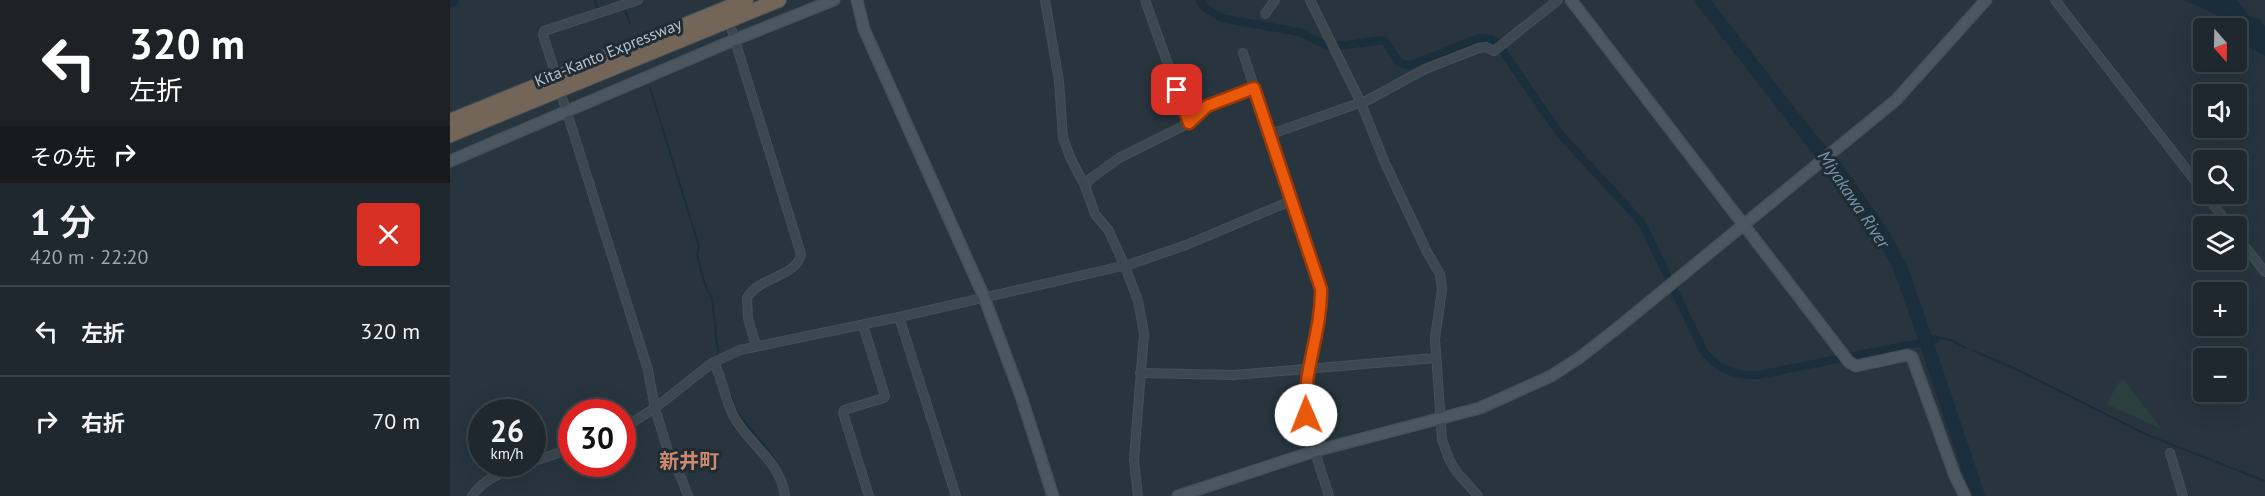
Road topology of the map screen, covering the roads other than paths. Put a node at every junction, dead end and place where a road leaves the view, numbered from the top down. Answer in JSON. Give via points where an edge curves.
{"nodes":[{"id":1,"x":638,"y":0,"type":"edge"},
{"id":2,"x":746,"y":0,"type":"edge"},
{"id":3,"x":779,"y":0,"type":"edge"},
{"id":4,"x":834,"y":0,"type":"edge"},
{"id":5,"x":857,"y":0,"type":"edge"},
{"id":6,"x":1045,"y":0,"type":"edge"},
{"id":7,"x":1145,"y":0,"type":"edge"},
{"id":8,"x":1275,"y":0,"type":"edge"},
{"id":9,"x":1310,"y":0,"type":"edge"},
{"id":10,"x":1558,"y":0,"type":"edge"},
{"id":11,"x":1571,"y":0,"type":"edge"},
{"id":12,"x":1986,"y":0,"type":"edge"},
{"id":13,"x":2055,"y":0,"type":"edge"},
{"id":14,"x":1265,"y":14,"type":"dead end"},
{"id":15,"x":733,"y":35,"type":"junction"},
{"id":16,"x":1243,"y":53,"type":"dead end"},
{"id":17,"x":553,"y":66,"type":"dead end"},
{"id":18,"x":1254,"y":88,"type":"junction"},
{"id":19,"x":563,"y":100,"type":"dead end"},
{"id":20,"x":1361,"y":103,"type":"junction"},
{"id":21,"x":567,"y":112,"type":"junction"},
{"id":22,"x":450,"y":121,"type":"edge"},
{"id":23,"x":1189,"y":123,"type":"junction"},
{"id":24,"x":1270,"y":134,"type":"junction"},
{"id":25,"x":450,"y":135,"type":"edge"},
{"id":26,"x":450,"y":161,"type":"edge"},
{"id":27,"x":2193,"y":179,"type":"edge"},
{"id":28,"x":1085,"y":186,"type":"junction"},
{"id":29,"x":1293,"y":200,"type":"junction"},
{"id":30,"x":2213,"y":204,"type":"edge"},
{"id":31,"x":2222,"y":216,"type":"edge"},
{"id":32,"x":1743,"y":225,"type":"junction"},
{"id":33,"x":2247,"y":249,"type":"edge"},
{"id":34,"x":1124,"y":265,"type":"junction"},
{"id":35,"x":2265,"y":272,"type":"edge"},
{"id":36,"x":984,"y":297,"type":"junction"},
{"id":37,"x":899,"y":317,"type":"junction"},
{"id":38,"x":862,"y":325,"type":"junction"},
{"id":39,"x":756,"y":346,"type":"junction"},
{"id":40,"x":1436,"y":358,"type":"junction"},
{"id":41,"x":714,"y":362,"type":"junction"},
{"id":42,"x":1309,"y":367,"type":"junction"},
{"id":43,"x":1140,"y":373,"type":"junction"},
{"id":44,"x":655,"y":408,"type":"junction"},
{"id":45,"x":1442,"y":419,"type":"junction"},
{"id":46,"x":636,"y":420,"type":"edge"},
{"id":47,"x":1315,"y":451,"type":"junction"},
{"id":48,"x":2170,"y":453,"type":"dead end"},
{"id":49,"x":494,"y":477,"type":"edge"},
{"id":50,"x":1204,"y":492,"type":"edge"},
{"id":51,"x":472,"y":496,"type":"edge"},
{"id":52,"x":688,"y":496,"type":"edge"},
{"id":53,"x":785,"y":496,"type":"edge"},
{"id":54,"x":869,"y":496,"type":"edge"},
{"id":55,"x":956,"y":496,"type":"edge"},
{"id":56,"x":1053,"y":496,"type":"edge"},
{"id":57,"x":1138,"y":496,"type":"edge"},
{"id":58,"x":1178,"y":496,"type":"edge"},
{"id":59,"x":1329,"y":496,"type":"edge"},
{"id":60,"x":1478,"y":496,"type":"edge"},
{"id":61,"x":1965,"y":496,"type":"edge"},
{"id":62,"x":2183,"y":496,"type":"edge"}],
"edges":[{"from":1,"to":17,"type":"street","via":[[544,31]]},
{"from":2,"to":22,"type":"highway","name":"Kita-Kanto Expressway"},
{"from":3,"to":25,"type":"highway","name":"Kita-Kanto Expressway"},
{"from":4,"to":15,"type":"street"},
{"from":5,"to":36,"type":"street","via":[[869,39]]},
{"from":6,"to":28,"type":"street","via":[[1059,81],[1063,138]]},
{"from":7,"to":23,"type":"street"},
{"from":8,"to":14,"type":"street"},
{"from":9,"to":20,"type":"street"},
{"from":10,"to":20,"type":"street","via":[[1494,51],[1479,48]]},
{"from":11,"to":32,"type":"street"},
{"from":12,"to":32,"type":"street","via":[[1906,91]]},
{"from":13,"to":27,"type":"street"},
{"from":15,"to":21,"type":"street"},
{"from":15,"to":39,"type":"street","via":[[801,254],[792,268],[757,286],[747,298]]},
{"from":16,"to":18,"type":"street"},
{"from":18,"to":23,"type":"street","via":[[1207,106]]},
{"from":18,"to":24,"type":"street"},
{"from":19,"to":21,"type":"street"},
{"from":20,"to":24,"type":"street"},
{"from":20,"to":40,"type":"street","via":[[1388,169],[1440,274]]},
{"from":21,"to":26,"type":"street"},
{"from":21,"to":44,"type":"street","via":[[648,370]]},
{"from":23,"to":28,"type":"street","via":[[1119,158]]},
{"from":24,"to":29,"type":"street"},
{"from":28,"to":34,"type":"street","via":[[1095,214],[1109,231]]},
{"from":29,"to":34,"type":"street","via":[[1156,256]]},
{"from":29,"to":42,"type":"street","via":[[1321,289]]},
{"from":30,"to":31,"type":"street"},
{"from":32,"to":45,"type":"street","via":[[1579,358],[1551,376],[1480,408]]},
{"from":32,"to":61,"type":"street","via":[[1856,366],[1912,357]]},
{"from":33,"to":35,"type":"street"},
{"from":34,"to":36,"type":"street"},
{"from":34,"to":43,"type":"street","via":[[1143,324]]},
{"from":36,"to":37,"type":"street"},
{"from":36,"to":56,"type":"street"},
{"from":37,"to":38,"type":"street"},
{"from":37,"to":55,"type":"street"},
{"from":38,"to":39,"type":"street"},
{"from":38,"to":54,"type":"street","via":[[885,396],[843,413]]},
{"from":39,"to":41,"type":"street","via":[[729,353]]},
{"from":40,"to":42,"type":"street"},
{"from":40,"to":45,"type":"street"},
{"from":41,"to":44,"type":"street"},
{"from":41,"to":53,"type":"street","via":[[734,415],[772,464],[783,483]]},
{"from":42,"to":43,"type":"street","via":[[1234,375]]},
{"from":42,"to":47,"type":"street","via":[[1304,400]]},
{"from":43,"to":57,"type":"street","via":[[1134,460]]},
{"from":44,"to":46,"type":"street"},
{"from":44,"to":52,"type":"street","via":[[670,458]]},
{"from":45,"to":47,"type":"street"},
{"from":45,"to":60,"type":"street","via":[[1442,440],[1449,459]]},
{"from":47,"to":50,"type":"street"},
{"from":47,"to":59,"type":"street"},
{"from":48,"to":62,"type":"street"},
{"from":49,"to":51,"type":"street"},
{"from":50,"to":58,"type":"street"}]}
